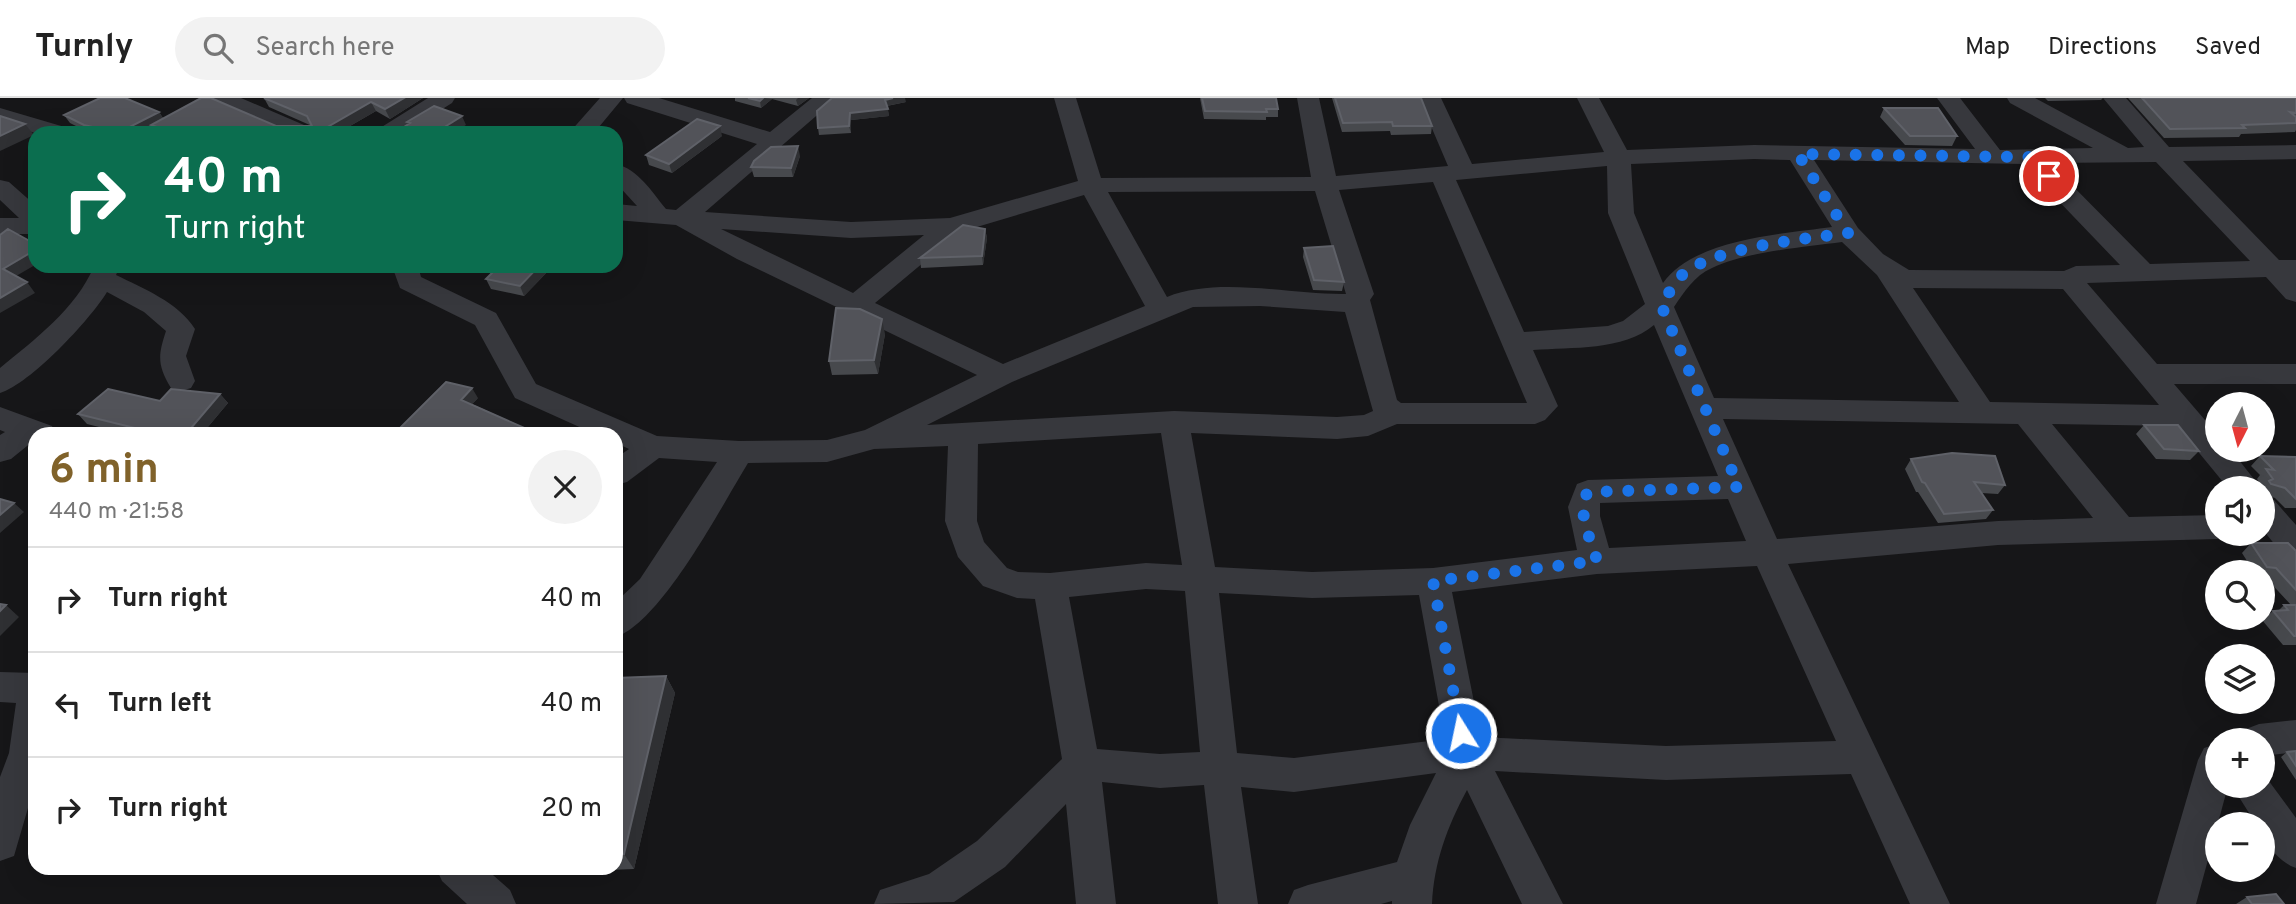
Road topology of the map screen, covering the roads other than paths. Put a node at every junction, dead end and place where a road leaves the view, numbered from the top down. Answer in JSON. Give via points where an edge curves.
{"nodes":[{"id":1,"x":221,"y":98,"type":"edge"},
{"id":2,"x":444,"y":98,"type":"edge"},
{"id":3,"x":612,"y":98,"type":"edge"},
{"id":4,"x":635,"y":98,"type":"edge"},
{"id":5,"x":826,"y":98,"type":"edge"},
{"id":6,"x":1065,"y":98,"type":"edge"},
{"id":7,"x":1308,"y":98,"type":"edge"},
{"id":8,"x":1430,"y":98,"type":"edge"},
{"id":9,"x":1588,"y":98,"type":"edge"},
{"id":10,"x":1948,"y":98,"type":"edge"},
{"id":11,"x":2018,"y":98,"type":"edge"},
{"id":12,"x":2114,"y":98,"type":"edge"},
{"id":13,"x":669,"y":102,"type":"edge"},
{"id":14,"x":0,"y":115,"type":"edge"},
{"id":15,"x":37,"y":126,"type":"edge"},
{"id":16,"x":287,"y":126,"type":"edge"},
{"id":17,"x":399,"y":126,"type":"edge"},
{"id":18,"x":587,"y":126,"type":"edge"},
{"id":19,"x":773,"y":141,"type":"junction"},
{"id":20,"x":2296,"y":152,"type":"edge"},
{"id":21,"x":1798,"y":154,"type":"junction"},
{"id":22,"x":2126,"y":156,"type":"junction"},
{"id":23,"x":2165,"y":156,"type":"junction"},
{"id":24,"x":1993,"y":157,"type":"junction"},
{"id":25,"x":2030,"y":157,"type":"junction"},
{"id":26,"x":1619,"y":158,"type":"junction"},
{"id":27,"x":1452,"y":172,"type":"junction"},
{"id":28,"x":623,"y":176,"type":"edge"},
{"id":29,"x":1325,"y":184,"type":"junction"},
{"id":30,"x":1091,"y":185,"type":"junction"},
{"id":31,"x":0,"y":187,"type":"edge"},
{"id":32,"x":28,"y":213,"type":"edge"},
{"id":33,"x":623,"y":213,"type":"edge"},
{"id":34,"x":670,"y":217,"type":"junction"},
{"id":35,"x":0,"y":226,"type":"edge"},
{"id":36,"x":28,"y":226,"type":"edge"},
{"id":37,"x":951,"y":226,"type":"junction"},
{"id":38,"x":1848,"y":233,"type":"junction"},
{"id":39,"x":2285,"y":269,"type":"edge"},
{"id":40,"x":1888,"y":271,"type":"junction"},
{"id":41,"x":2141,"y":271,"type":"junction"},
{"id":42,"x":105,"y":273,"type":"edge"},
{"id":43,"x":407,"y":273,"type":"edge"},
{"id":44,"x":2070,"y":280,"type":"junction"},
{"id":45,"x":2296,"y":293,"type":"edge"},
{"id":46,"x":1356,"y":300,"type":"junction"},
{"id":47,"x":856,"y":305,"type":"junction"},
{"id":48,"x":1661,"y":305,"type":"junction"},
{"id":49,"x":1161,"y":310,"type":"junction"},
{"id":50,"x":1515,"y":342,"type":"junction"},
{"id":51,"x":2150,"y":374,"type":"junction"},
{"id":52,"x":2296,"y":374,"type":"edge"},
{"id":53,"x":1002,"y":375,"type":"junction"},
{"id":54,"x":181,"y":380,"type":"dead end"},
{"id":55,"x":0,"y":383,"type":"edge"},
{"id":56,"x":1704,"y":408,"type":"junction"},
{"id":57,"x":1982,"y":413,"type":"junction"},
{"id":58,"x":1394,"y":414,"type":"junction"},
{"id":59,"x":2026,"y":414,"type":"junction"},
{"id":60,"x":2185,"y":416,"type":"junction"},
{"id":61,"x":0,"y":418,"type":"edge"},
{"id":62,"x":1174,"y":422,"type":"junction"},
{"id":63,"x":607,"y":427,"type":"edge"},
{"id":64,"x":28,"y":428,"type":"edge"},
{"id":65,"x":623,"y":434,"type":"edge"},
{"id":66,"x":963,"y":434,"type":"junction"},
{"id":67,"x":28,"y":435,"type":"edge"},
{"id":68,"x":874,"y":438,"type":"junction"},
{"id":69,"x":653,"y":447,"type":"junction"},
{"id":70,"x":0,"y":452,"type":"edge"},
{"id":71,"x":739,"y":452,"type":"junction"},
{"id":72,"x":623,"y":469,"type":"edge"},
{"id":73,"x":2236,"y":476,"type":"edge"},
{"id":74,"x":1739,"y":487,"type":"junction"},
{"id":75,"x":2205,"y":528,"type":"edge"},
{"id":76,"x":2122,"y":531,"type":"junction"},
{"id":77,"x":1768,"y":553,"type":"junction"},
{"id":78,"x":1597,"y":561,"type":"junction"},
{"id":79,"x":1201,"y":581,"type":"junction"},
{"id":80,"x":1433,"y":581,"type":"junction"},
{"id":81,"x":1050,"y":586,"type":"junction"},
{"id":82,"x":623,"y":616,"type":"edge"},
{"id":83,"x":0,"y":687,"type":"edge"},
{"id":84,"x":28,"y":688,"type":"edge"},
{"id":85,"x":2296,"y":736,"type":"edge"},
{"id":86,"x":2275,"y":738,"type":"edge"},
{"id":87,"x":28,"y":746,"type":"edge"},
{"id":88,"x":1467,"y":753,"type":"junction"},
{"id":89,"x":1863,"y":757,"type":"junction"},
{"id":90,"x":1081,"y":765,"type":"junction"},
{"id":91,"x":1220,"y":768,"type":"junction"},
{"id":92,"x":2206,"y":798,"type":"edge"},
{"id":93,"x":2259,"y":798,"type":"edge"},
{"id":94,"x":0,"y":843,"type":"edge"},
{"id":95,"x":2296,"y":850,"type":"edge"},
{"id":96,"x":464,"y":875,"type":"edge"},
{"id":97,"x":1412,"y":891,"type":"edge"},
{"id":98,"x":496,"y":904,"type":"edge"},
{"id":99,"x":894,"y":904,"type":"edge"},
{"id":100,"x":1096,"y":904,"type":"edge"},
{"id":101,"x":1238,"y":904,"type":"edge"},
{"id":102,"x":1308,"y":904,"type":"edge"},
{"id":103,"x":1543,"y":904,"type":"edge"},
{"id":104,"x":1930,"y":904,"type":"edge"},
{"id":105,"x":2176,"y":904,"type":"edge"}],
"edges":[{"from":1,"to":16,"type":"street"},
{"from":2,"to":17,"type":"street"},
{"from":3,"to":18,"type":"street"},
{"from":4,"to":13,"type":"street"},
{"from":5,"to":19,"type":"street"},
{"from":6,"to":30,"type":"street"},
{"from":7,"to":29,"type":"street"},
{"from":8,"to":27,"type":"street","via":[[1453,145]]},
{"from":9,"to":26,"type":"street"},
{"from":10,"to":24,"type":"street"},
{"from":11,"to":22,"type":"street"},
{"from":12,"to":23,"type":"street"},
{"from":13,"to":19,"type":"street"},
{"from":14,"to":15,"type":"street"},
{"from":19,"to":34,"type":"street"},
{"from":20,"to":23,"type":"street"},
{"from":21,"to":24,"type":"street"},
{"from":21,"to":26,"type":"street"},
{"from":21,"to":38,"type":"street"},
{"from":22,"to":23,"type":"street"},
{"from":22,"to":25,"type":"street"},
{"from":23,"to":39,"type":"street"},
{"from":24,"to":25,"type":"street"},
{"from":25,"to":41,"type":"street"},
{"from":26,"to":27,"type":"street"},
{"from":26,"to":48,"type":"street","via":[[1621,213]]},
{"from":27,"to":29,"type":"street"},
{"from":27,"to":50,"type":"street"},
{"from":28,"to":34,"type":"street"},
{"from":29,"to":30,"type":"street"},
{"from":29,"to":46,"type":"street","via":[[1360,294]]},
{"from":30,"to":37,"type":"street"},
{"from":30,"to":49,"type":"street"},
{"from":31,"to":32,"type":"street"},
{"from":33,"to":34,"type":"street"},
{"from":34,"to":37,"type":"street","via":[[851,230]]},
{"from":34,"to":47,"type":"street"},
{"from":35,"to":36,"type":"street"},
{"from":37,"to":47,"type":"street"},
{"from":38,"to":40,"type":"street"},
{"from":38,"to":48,"type":"street","via":[[1764,245],[1702,262],[1680,278]]},
{"from":39,"to":41,"type":"street"},
{"from":39,"to":45,"type":"street"},
{"from":40,"to":44,"type":"street","via":[[1905,279],[1928,281]]},
{"from":40,"to":57,"type":"street"},
{"from":41,"to":44,"type":"street","via":[[2076,275]]},
{"from":42,"to":54,"type":"street","via":[[163,310],[181,329],[172,356]]},
{"from":42,"to":55,"type":"street","via":[[62,329]]},
{"from":43,"to":63,"type":"street","via":[[409,282],[486,319],[524,391]]},
{"from":44,"to":51,"type":"street"},
{"from":46,"to":49,"type":"street","via":[[1188,298]]},
{"from":46,"to":58,"type":"street","via":[[1384,405]]},
{"from":47,"to":53,"type":"street"},
{"from":48,"to":50,"type":"street","via":[[1633,328],[1608,335]]},
{"from":48,"to":56,"type":"street"},
{"from":49,"to":53,"type":"street"},
{"from":50,"to":58,"type":"street","via":[[1543,406],[1535,414]]},
{"from":51,"to":52,"type":"street"},
{"from":51,"to":60,"type":"street"},
{"from":53,"to":68,"type":"street"},
{"from":56,"to":57,"type":"street"},
{"from":56,"to":74,"type":"street"},
{"from":57,"to":59,"type":"street"},
{"from":58,"to":62,"type":"street","via":[[1367,425],[1337,428]]},
{"from":59,"to":60,"type":"street"},
{"from":59,"to":76,"type":"street"},
{"from":60,"to":73,"type":"street"},
{"from":61,"to":64,"type":"street"},
{"from":62,"to":66,"type":"street"},
{"from":62,"to":79,"type":"street"},
{"from":65,"to":69,"type":"street"},
{"from":66,"to":68,"type":"street"},
{"from":66,"to":81,"type":"street","via":[[961,521],[969,548],[995,577],[1017,585]]},
{"from":67,"to":70,"type":"street"},
{"from":68,"to":71,"type":"street","via":[[827,451]]},
{"from":69,"to":71,"type":"street"},
{"from":69,"to":72,"type":"street"},
{"from":71,"to":82,"type":"street","via":[[652,588]]},
{"from":74,"to":77,"type":"street"},
{"from":74,"to":78,"type":"street","via":[[1588,492],[1583,509]]},
{"from":75,"to":76,"type":"street"},
{"from":76,"to":77,"type":"street","via":[[1998,533]]},
{"from":77,"to":78,"type":"street"},
{"from":77,"to":89,"type":"street"},
{"from":78,"to":80,"type":"street"},
{"from":79,"to":80,"type":"street","via":[[1312,585]]},
{"from":79,"to":81,"type":"street","via":[[1146,576]]},
{"from":79,"to":91,"type":"street"},
{"from":80,"to":88,"type":"street"},
{"from":81,"to":90,"type":"street"},
{"from":83,"to":84,"type":"street"},
{"from":85,"to":86,"type":"street"},
{"from":87,"to":94,"type":"street"},
{"from":88,"to":89,"type":"street","via":[[1667,763]]},
{"from":88,"to":91,"type":"street","via":[[1294,775]]},
{"from":88,"to":97,"type":"street","via":[[1424,832]]},
{"from":88,"to":103,"type":"street"},
{"from":89,"to":104,"type":"street"},
{"from":90,"to":91,"type":"street","via":[[1160,771]]},
{"from":90,"to":99,"type":"street","via":[[991,853],[940,889]]},
{"from":90,"to":100,"type":"street"},
{"from":91,"to":101,"type":"street"},
{"from":92,"to":105,"type":"street"},
{"from":93,"to":95,"type":"street"},
{"from":96,"to":98,"type":"street"},
{"from":97,"to":102,"type":"street"}]}
